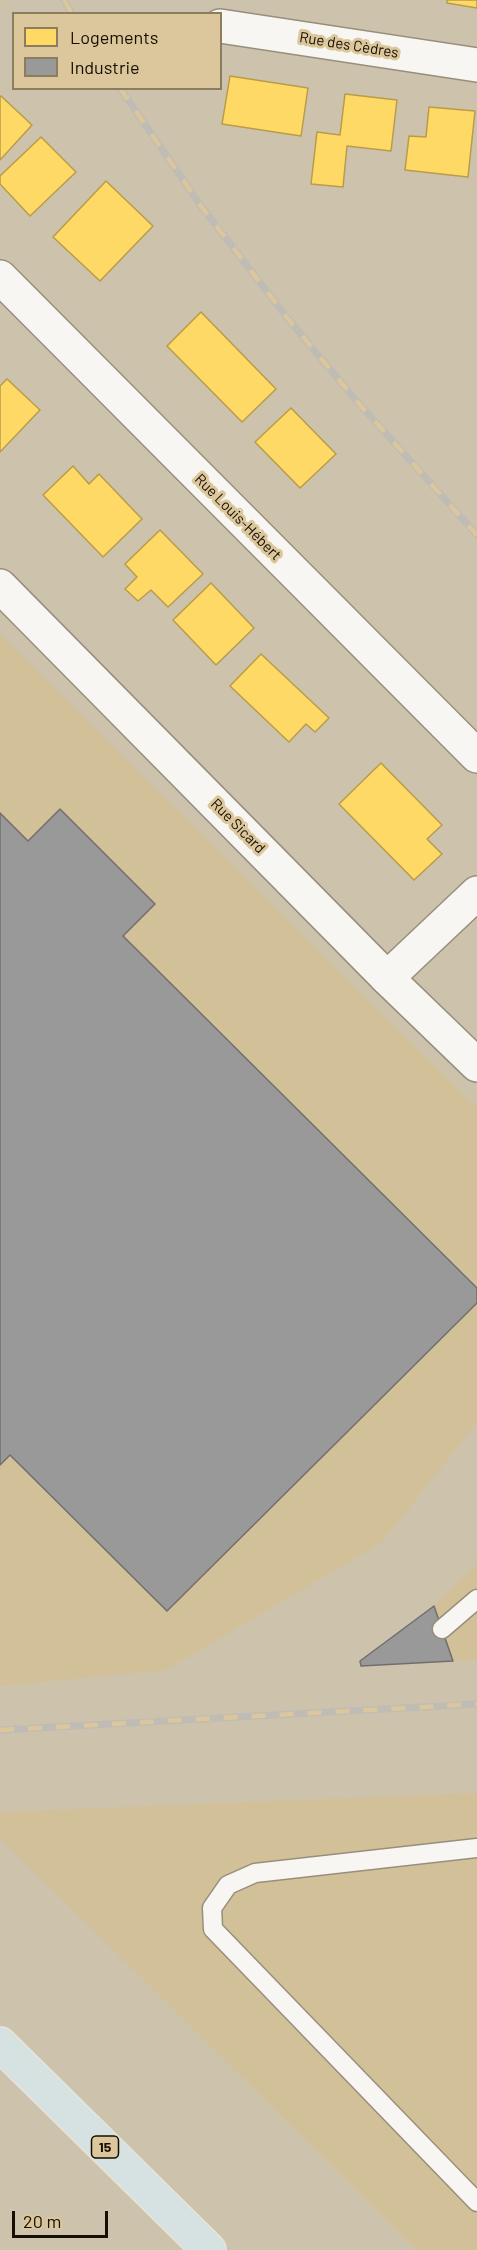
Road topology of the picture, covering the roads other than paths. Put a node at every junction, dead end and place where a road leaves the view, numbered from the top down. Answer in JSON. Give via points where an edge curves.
{"nodes":[{"id":1,"x":222,"y":26,"type":"edge"},
{"id":2,"x":477,"y":65,"type":"edge"},
{"id":3,"x":0,"y":276,"type":"edge"},
{"id":4,"x":0,"y":586,"type":"edge"},
{"id":5,"x":477,"y":756,"type":"edge"},
{"id":6,"x":477,"y":893,"type":"edge"},
{"id":7,"x":387,"y":978,"type":"junction"},
{"id":8,"x":477,"y":1065,"type":"edge"},
{"id":9,"x":477,"y":1599,"type":"edge"},
{"id":10,"x":442,"y":1629,"type":"dead end"},
{"id":11,"x":477,"y":1848,"type":"edge"},
{"id":12,"x":0,"y":2044,"type":"edge"},
{"id":13,"x":477,"y":2202,"type":"edge"},
{"id":14,"x":209,"y":2250,"type":"edge"}],
"edges":[{"from":1,"to":2,"type":"street","name":"Rue des Cèdres"},
{"from":3,"to":5,"type":"street","name":"Rue Louis-Hébert"},
{"from":4,"to":7,"type":"street","name":"Rue Sicard"},
{"from":6,"to":7,"type":"street"},
{"from":7,"to":8,"type":"street","name":"Rue Sicard"},
{"from":9,"to":10,"type":"lane"},
{"from":11,"to":13,"type":"lane","via":[[255,1874],[228,1885],[212,1908],[213,1929]]},
{"from":12,"to":14,"type":"highway","number":"15"}]}
